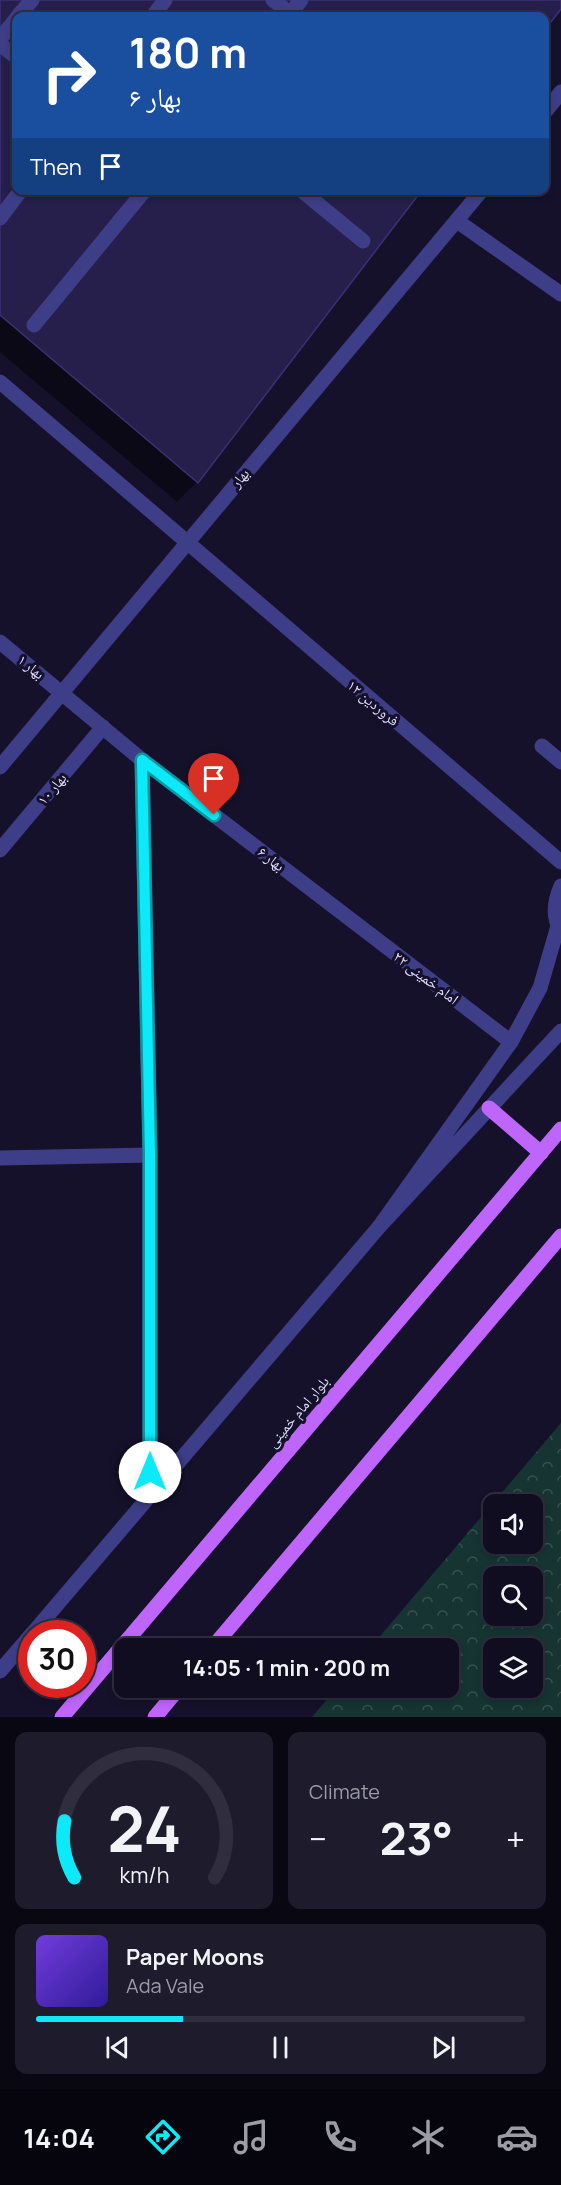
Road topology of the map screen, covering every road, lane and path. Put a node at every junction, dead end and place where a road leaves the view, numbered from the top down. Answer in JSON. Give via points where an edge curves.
{"nodes":[{"id":1,"x":32,"y":0,"type":"edge"},
{"id":2,"x":273,"y":0,"type":"edge"},
{"id":3,"x":22,"y":12,"type":"edge"},
{"id":4,"x":286,"y":12,"type":"edge"},
{"id":5,"x":12,"y":24,"type":"edge"},
{"id":6,"x":0,"y":39,"type":"edge"},
{"id":7,"x":0,"y":44,"type":"edge"},
{"id":8,"x":12,"y":54,"type":"edge"},
{"id":9,"x":561,"y":92,"type":"edge"},
{"id":10,"x":549,"y":107,"type":"edge"},
{"id":11,"x":17,"y":195,"type":"edge"},
{"id":12,"x":141,"y":195,"type":"edge"},
{"id":13,"x":307,"y":195,"type":"edge"},
{"id":14,"x":478,"y":195,"type":"edge"},
{"id":15,"x":0,"y":218,"type":"edge"},
{"id":16,"x":458,"y":221,"type":"junction"},
{"id":17,"x":363,"y":241,"type":"dead end"},
{"id":18,"x":561,"y":294,"type":"edge"},
{"id":19,"x":34,"y":325,"type":"dead end"},
{"id":20,"x":0,"y":382,"type":"edge"},
{"id":21,"x":186,"y":543,"type":"junction"},
{"id":22,"x":0,"y":642,"type":"edge"},
{"id":23,"x":62,"y":692,"type":"junction"},
{"id":24,"x":103,"y":727,"type":"junction"},
{"id":25,"x":542,"y":746,"type":"dead end"},
{"id":26,"x":142,"y":760,"type":"junction"},
{"id":27,"x":561,"y":762,"type":"edge"},
{"id":28,"x":0,"y":767,"type":"edge"},
{"id":29,"x":0,"y":850,"type":"edge"},
{"id":30,"x":561,"y":862,"type":"edge"},
{"id":31,"x":561,"y":886,"type":"edge"},
{"id":32,"x":341,"y":913,"type":"joint"},
{"id":33,"x":559,"y":929,"type":"edge"},
{"id":34,"x":561,"y":1031,"type":"edge"},
{"id":35,"x":511,"y":1042,"type":"junction"},
{"id":36,"x":489,"y":1108,"type":"junction"},
{"id":37,"x":561,"y":1129,"type":"edge"},
{"id":38,"x":541,"y":1153,"type":"junction"},
{"id":39,"x":150,"y":1155,"type":"junction"},
{"id":40,"x":0,"y":1158,"type":"edge"},
{"id":41,"x":378,"y":1227,"type":"junction"},
{"id":42,"x":561,"y":1236,"type":"edge"},
{"id":43,"x":150,"y":1495,"type":"junction"},
{"id":44,"x":44,"y":1620,"type":"edge"},
{"id":45,"x":220,"y":1638,"type":"edge"},
{"id":46,"x":18,"y":1650,"type":"edge"},
{"id":47,"x":0,"y":1671,"type":"edge"},
{"id":48,"x":170,"y":1698,"type":"edge"},
{"id":49,"x":62,"y":1717,"type":"edge"},
{"id":50,"x":154,"y":1717,"type":"edge"}],
"edges":[{"from":1,"to":3,"type":"street"},
{"from":2,"to":4,"type":"street"},
{"from":5,"to":6,"type":"street"},
{"from":7,"to":8,"type":"street"},
{"from":9,"to":10,"type":"street"},
{"from":11,"to":15,"type":"street"},
{"from":12,"to":19,"type":"street"},
{"from":13,"to":17,"type":"street"},
{"from":14,"to":16,"type":"street","name":"بهار"},
{"from":16,"to":18,"type":"street"},
{"from":16,"to":21,"type":"street","name":"بهار"},
{"from":20,"to":21,"type":"street","name":"۱۲ فروردین"},
{"from":21,"to":23,"type":"street","name":"بهار"},
{"from":21,"to":30,"type":"street","name":"۱۲ فروردین"},
{"from":22,"to":23,"type":"street","name":"بهار ۱"},
{"from":23,"to":24,"type":"street","name":"بهار ۶"},
{"from":23,"to":28,"type":"street","name":"بهار"},
{"from":24,"to":26,"type":"street","name":"بهار ۶"},
{"from":24,"to":29,"type":"street","name":"بهار ۱۰"},
{"from":25,"to":27,"type":"street"},
{"from":26,"to":32,"type":"street","name":"بهار ۶"},
{"from":26,"to":39,"type":"street"},
{"from":31,"to":33,"type":"street","via":[[555,906]]},
{"from":32,"to":35,"type":"street","name":"امام خمینی ۲۲"},
{"from":33,"to":35,"type":"street","via":[[540,988]]},
{"from":34,"to":36,"type":"street"},
{"from":35,"to":41,"type":"street"},
{"from":36,"to":38,"type":"main road"},
{"from":36,"to":41,"type":"street"},
{"from":37,"to":38,"type":"main road","name":"بلوار امام خمینی"},
{"from":38,"to":49,"type":"main road","name":"بلوار امام خمینی"},
{"from":39,"to":40,"type":"street"},
{"from":39,"to":43,"type":"street"},
{"from":41,"to":43,"type":"street"},
{"from":42,"to":45,"type":"main road"},
{"from":43,"to":44,"type":"street"},
{"from":46,"to":47,"type":"street"},
{"from":48,"to":50,"type":"main road"}]}
